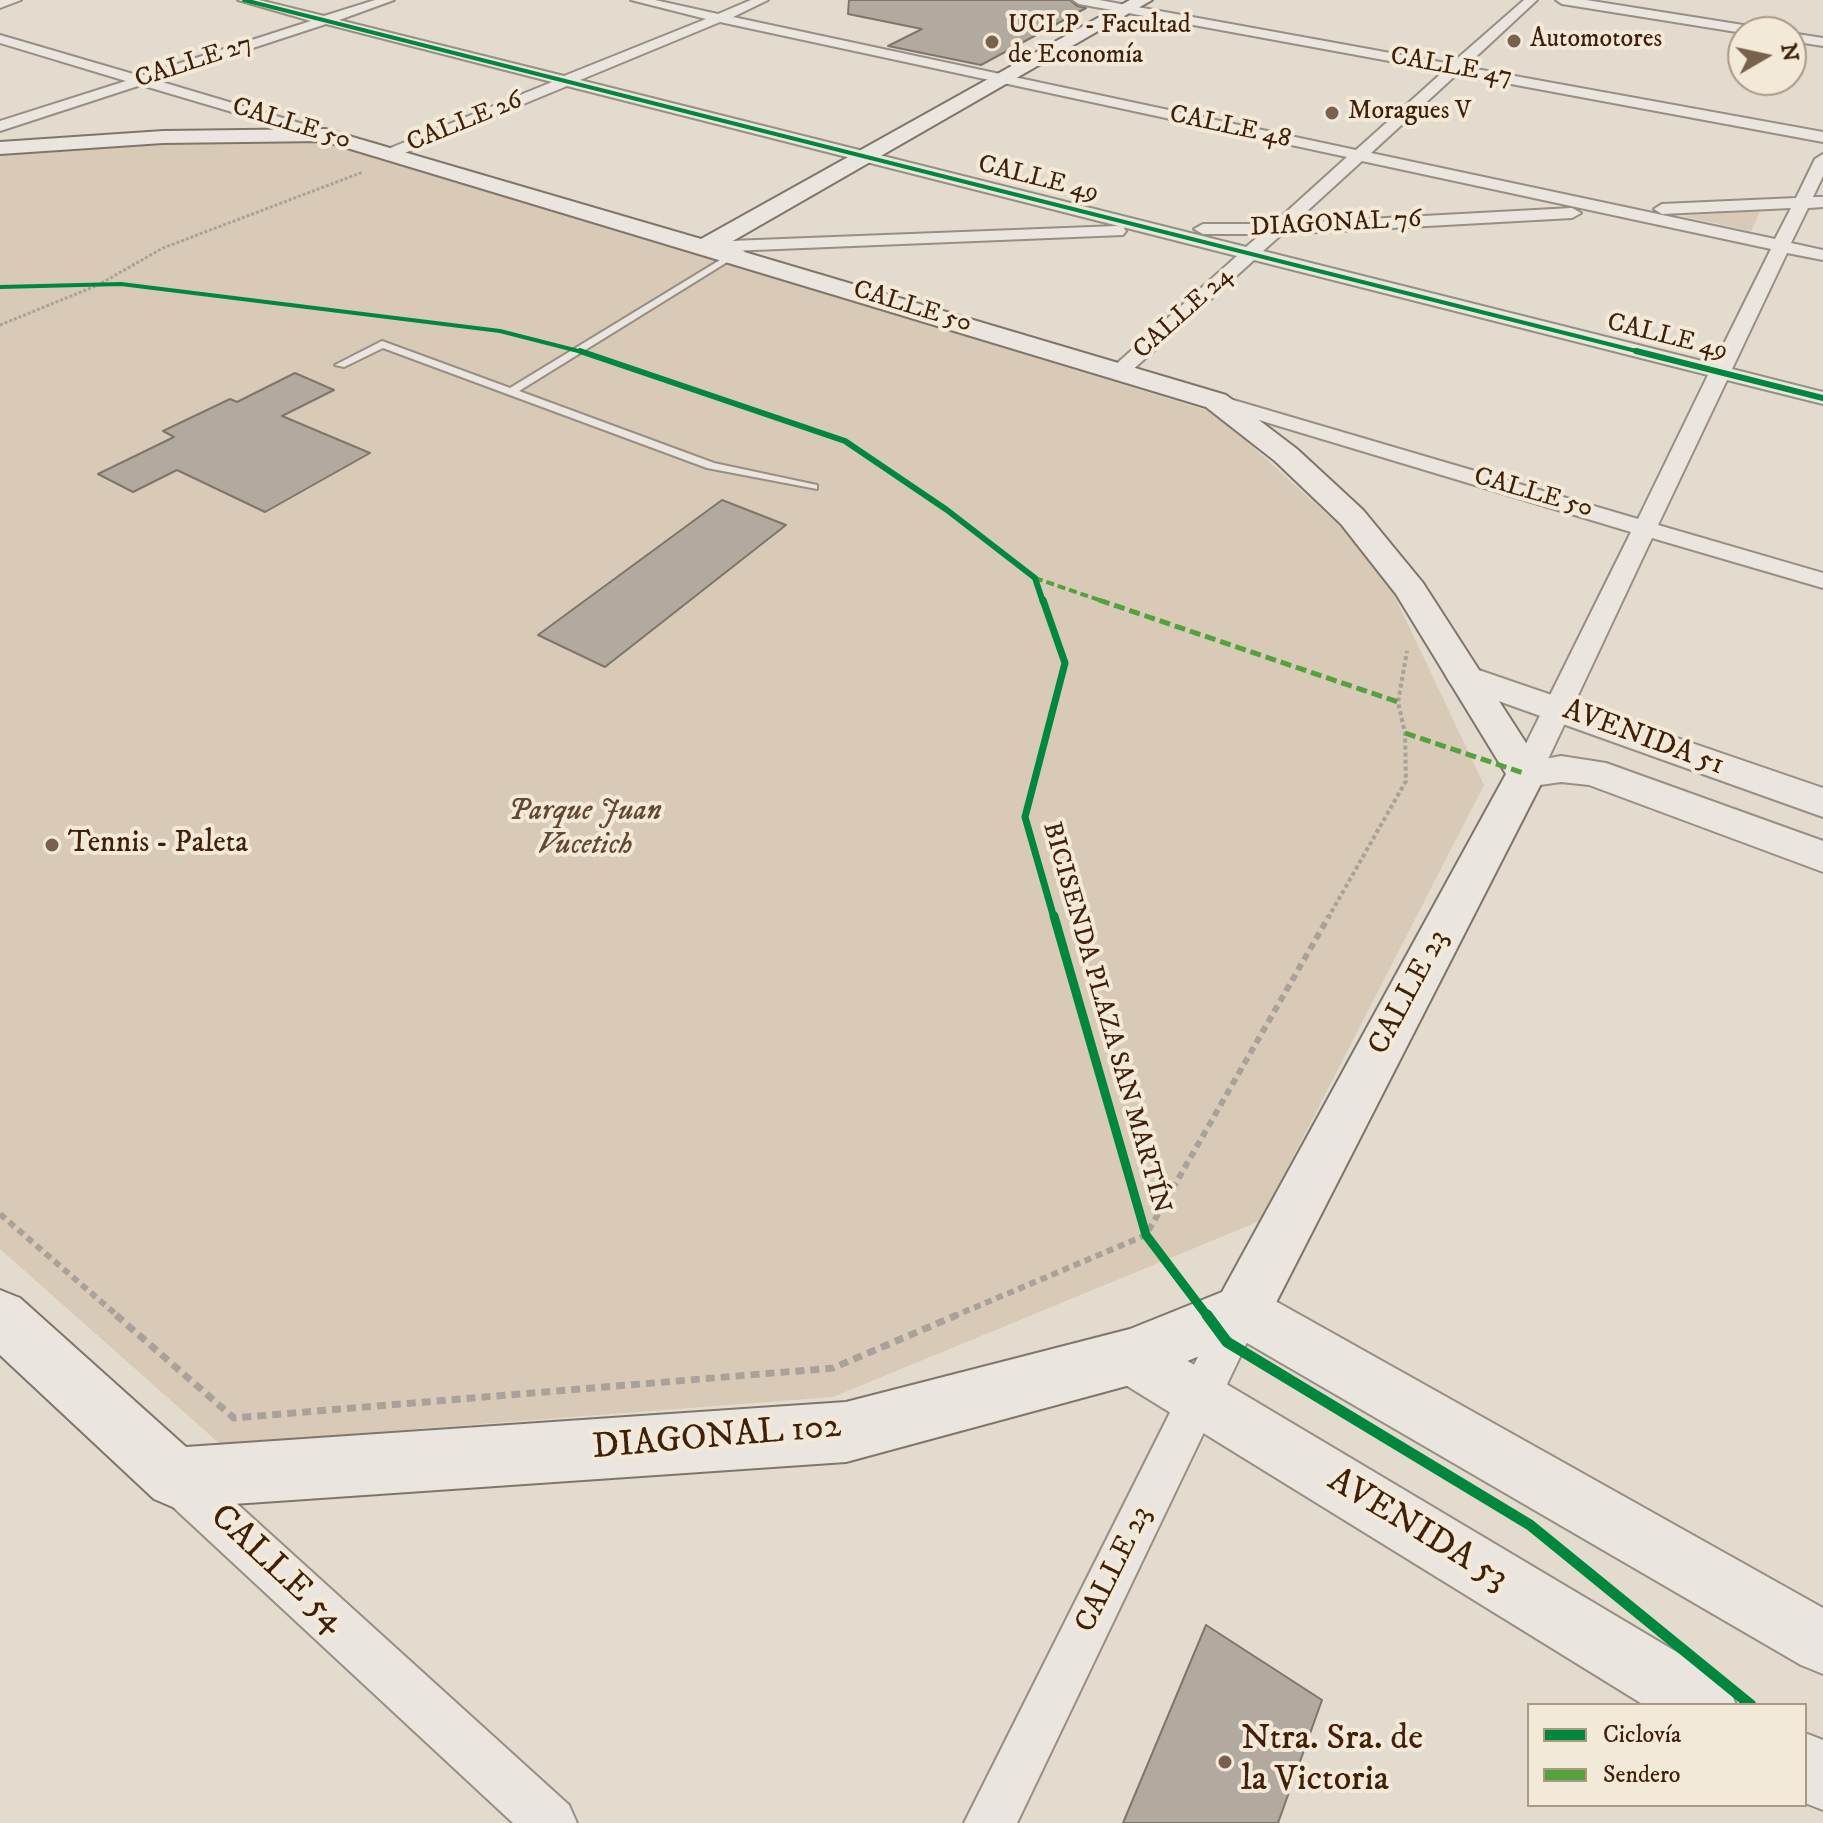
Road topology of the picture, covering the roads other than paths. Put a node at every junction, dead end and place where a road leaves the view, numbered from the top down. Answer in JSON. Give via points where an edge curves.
{"nodes":[{"id":1,"x":15,"y":0,"type":"edge"},
{"id":2,"x":244,"y":0,"type":"edge"},
{"id":3,"x":388,"y":0,"type":"edge"},
{"id":4,"x":637,"y":0,"type":"edge"},
{"id":5,"x":762,"y":0,"type":"edge"},
{"id":6,"x":1079,"y":0,"type":"edge"},
{"id":7,"x":1531,"y":0,"type":"edge"},
{"id":8,"x":1562,"y":0,"type":"edge"},
{"id":9,"x":0,"y":4,"type":"edge"},
{"id":10,"x":1130,"y":4,"type":"edge"},
{"id":11,"x":719,"y":18,"type":"junction"},
{"id":12,"x":325,"y":20,"type":"junction"},
{"id":13,"x":1727,"y":26,"type":"edge"},
{"id":14,"x":0,"y":39,"type":"edge"},
{"id":15,"x":1455,"y":69,"type":"junction"},
{"id":16,"x":998,"y":78,"type":"junction"},
{"id":17,"x":141,"y":80,"type":"junction"},
{"id":18,"x":566,"y":81,"type":"junction"},
{"id":19,"x":0,"y":126,"type":"edge"},
{"id":20,"x":325,"y":135,"type":"junction"},
{"id":21,"x":1823,"y":137,"type":"edge"},
{"id":22,"x":0,"y":148,"type":"edge"},
{"id":23,"x":394,"y":155,"type":"junction"},
{"id":24,"x":858,"y":155,"type":"junction"},
{"id":25,"x":1359,"y":155,"type":"junction"},
{"id":26,"x":1823,"y":159,"type":"edge"},
{"id":27,"x":1813,"y":202,"type":"edge"},
{"id":28,"x":1616,"y":211,"type":"junction"},
{"id":29,"x":1278,"y":229,"type":"junction"},
{"id":30,"x":1155,"y":230,"type":"junction"},
{"id":31,"x":698,"y":245,"type":"junction"},
{"id":32,"x":1781,"y":246,"type":"junction"},
{"id":33,"x":741,"y":251,"type":"junction"},
{"id":34,"x":1250,"y":254,"type":"junction"},
{"id":35,"x":1823,"y":255,"type":"edge"},
{"id":36,"x":340,"y":365,"type":"dead end"},
{"id":37,"x":1121,"y":370,"type":"junction"},
{"id":38,"x":1720,"y":372,"type":"junction"},
{"id":39,"x":510,"y":392,"type":"junction"},
{"id":40,"x":1823,"y":398,"type":"edge"},
{"id":41,"x":1216,"y":401,"type":"junction"},
{"id":42,"x":813,"y":487,"type":"dead end"},
{"id":43,"x":1645,"y":527,"type":"junction"},
{"id":44,"x":1823,"y":581,"type":"edge"},
{"id":45,"x":1464,"y":676,"type":"junction"},
{"id":46,"x":1557,"y":709,"type":"junction"},
{"id":47,"x":1526,"y":774,"type":"junction"},
{"id":48,"x":1823,"y":803,"type":"edge"},
{"id":49,"x":1823,"y":857,"type":"edge"},
{"id":50,"x":1242,"y":1311,"type":"junction"},
{"id":51,"x":5,"y":1329,"type":"edge"},
{"id":52,"x":1130,"y":1357,"type":"junction"},
{"id":53,"x":1199,"y":1399,"type":"junction"},
{"id":54,"x":175,"y":1478,"type":"junction"},
{"id":55,"x":1823,"y":1643,"type":"edge"},
{"id":56,"x":1701,"y":1703,"type":"edge"},
{"id":57,"x":551,"y":1823,"type":"edge"},
{"id":58,"x":990,"y":1823,"type":"edge"}],
"edges":[{"from":1,"to":9,"type":"street"},
{"from":2,"to":12,"type":"street","name":"CALLE 49"},
{"from":3,"to":12,"type":"street","name":"CALLE 27"},
{"from":4,"to":11,"type":"street","name":"CALLE 48"},
{"from":5,"to":11,"type":"street","name":"CALLE 26"},
{"from":6,"to":10,"type":"street","name":"CALLE 47"},
{"from":7,"to":15,"type":"street","name":"CALLE 24"},
{"from":8,"to":13,"type":"street"},
{"from":10,"to":15,"type":"street","name":"CALLE 47"},
{"from":10,"to":16,"type":"main road"},
{"from":11,"to":16,"type":"street","name":"CALLE 48"},
{"from":11,"to":18,"type":"street","name":"CALLE 26"},
{"from":12,"to":17,"type":"street","name":"CALLE 27"},
{"from":12,"to":18,"type":"street","name":"CALLE 49"},
{"from":14,"to":17,"type":"street","name":"CALLE 50"},
{"from":15,"to":21,"type":"street","name":"CALLE 47"},
{"from":15,"to":25,"type":"street","name":"CALLE 24"},
{"from":16,"to":24,"type":"main road"},
{"from":16,"to":25,"type":"street","name":"CALLE 48"},
{"from":17,"to":19,"type":"street","name":"CALLE 27"},
{"from":17,"to":20,"type":"street","name":"CALLE 50"},
{"from":18,"to":23,"type":"street","name":"CALLE 26"},
{"from":18,"to":24,"type":"street","name":"CALLE 49"},
{"from":20,"to":22,"type":"main road","via":[[163,137]]},
{"from":20,"to":23,"type":"main road","name":"CALLE 50"},
{"from":23,"to":31,"type":"main road","name":"CALLE 50"},
{"from":24,"to":30,"type":"street","name":"CALLE 49"},
{"from":24,"to":31,"type":"main road"},
{"from":25,"to":28,"type":"street","name":"CALLE 48"},
{"from":25,"to":29,"type":"street","name":"CALLE 24"},
{"from":26,"to":27,"type":"street","name":"CALLE 23"},
{"from":27,"to":28,"type":"street","name":"DIAGONAL 76"},
{"from":27,"to":32,"type":"street","name":"CALLE 23"},
{"from":28,"to":29,"type":"street","name":"DIAGONAL 76"},
{"from":28,"to":32,"type":"street","name":"CALLE 48"},
{"from":29,"to":30,"type":"street","name":"DIAGONAL 76"},
{"from":29,"to":34,"type":"street","name":"CALLE 24"},
{"from":30,"to":33,"type":"street","name":"DIAGONAL 76"},
{"from":30,"to":34,"type":"street","name":"CALLE 49"},
{"from":31,"to":33,"type":"main road","name":"CALLE 50"},
{"from":32,"to":35,"type":"street","name":"CALLE 48"},
{"from":32,"to":38,"type":"street","name":"CALLE 23"},
{"from":33,"to":37,"type":"main road","name":"CALLE 50"},
{"from":33,"to":39,"type":"lane"},
{"from":34,"to":37,"type":"street","name":"CALLE 24"},
{"from":34,"to":38,"type":"street","name":"CALLE 49"},
{"from":36,"to":39,"type":"lane","via":[[382,344]]},
{"from":37,"to":41,"type":"main road","name":"CALLE 50"},
{"from":38,"to":40,"type":"street","name":"CALLE 49"},
{"from":38,"to":43,"type":"street","name":"CALLE 23"},
{"from":39,"to":42,"type":"lane","via":[[711,466]]},
{"from":41,"to":43,"type":"street","name":"CALLE 50"},
{"from":41,"to":45,"type":"main road","via":[[1286,455],[1352,517],[1411,590]]},
{"from":43,"to":44,"type":"street","name":"CALLE 50"},
{"from":43,"to":46,"type":"street","name":"CALLE 23"},
{"from":45,"to":46,"type":"street","name":"AVENIDA 51"},
{"from":45,"to":47,"type":"main road"},
{"from":46,"to":47,"type":"street","name":"CALLE 23"},
{"from":46,"to":48,"type":"street","name":"AVENIDA 51"},
{"from":47,"to":49,"type":"street","name":"AVENIDA 51","via":[[1593,772]]},
{"from":47,"to":50,"type":"main road","name":"CALLE 23"},
{"from":50,"to":52,"type":"main road","name":"DIAGONAL 102"},
{"from":50,"to":53,"type":"street","name":"CALLE 23"},
{"from":50,"to":55,"type":"street"},
{"from":51,"to":54,"type":"main road","name":"CALLE 54"},
{"from":52,"to":53,"type":"street","name":"AVENIDA 53"},
{"from":52,"to":54,"type":"main road","name":"DIAGONAL 102","via":[[846,1432]]},
{"from":53,"to":56,"type":"street","name":"AVENIDA 53"},
{"from":53,"to":58,"type":"street","name":"CALLE 23"},
{"from":54,"to":57,"type":"street","name":"CALLE 54"}]}
